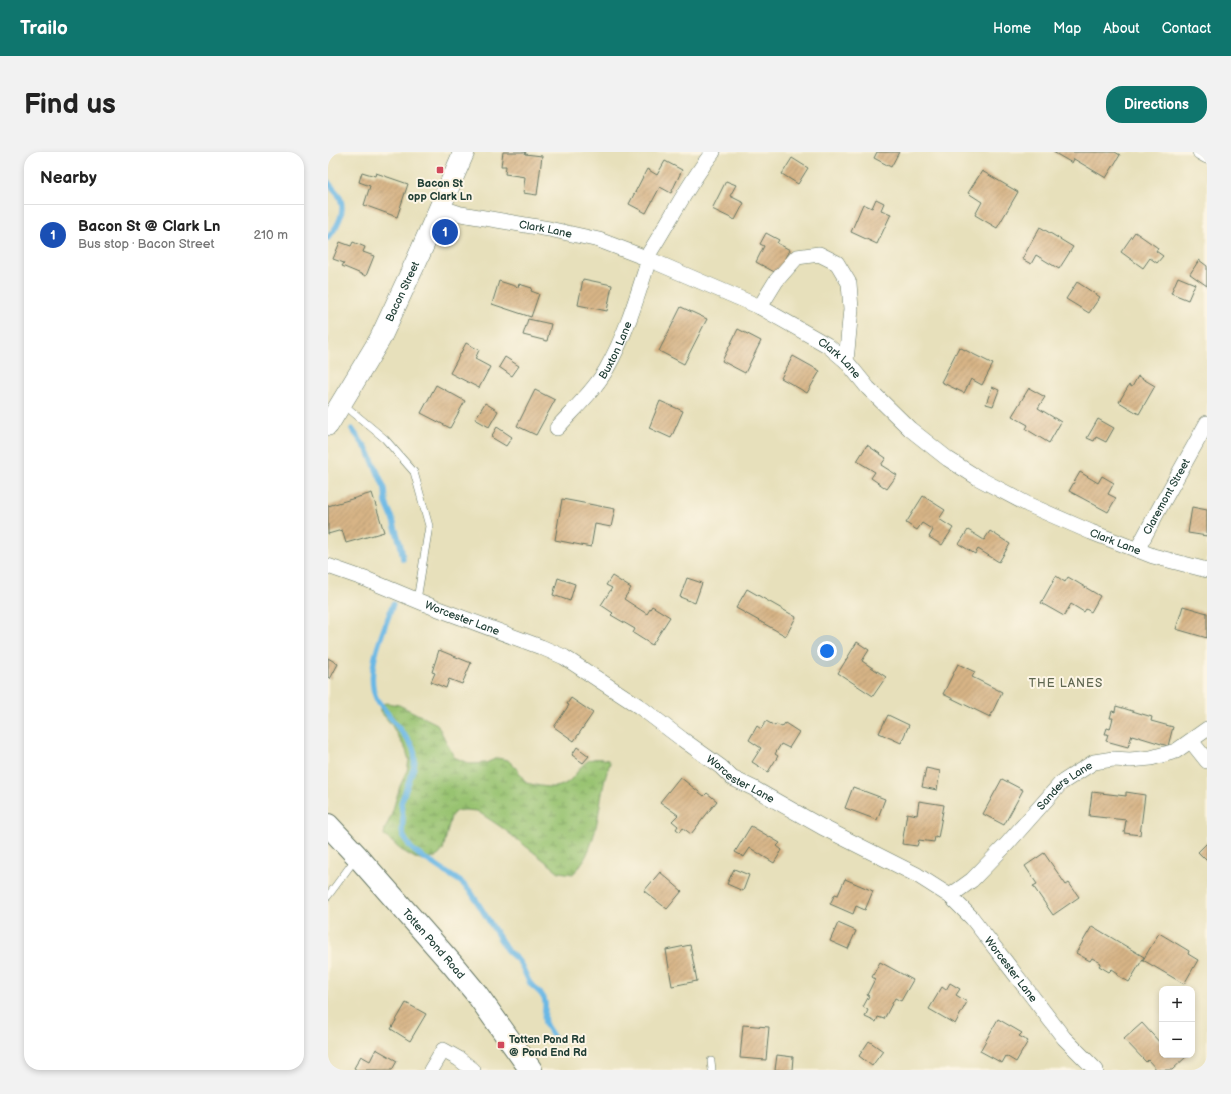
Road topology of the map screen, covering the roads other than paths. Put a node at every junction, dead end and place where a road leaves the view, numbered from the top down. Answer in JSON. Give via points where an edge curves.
{"nodes":[{"id":1,"x":464,"y":152,"type":"edge"},
{"id":2,"x":712,"y":152,"type":"edge"},
{"id":3,"x":1200,"y":152,"type":"edge"},
{"id":4,"x":1207,"y":156,"type":"edge"},
{"id":5,"x":440,"y":207,"type":"junction"},
{"id":6,"x":648,"y":258,"type":"junction"},
{"id":7,"x":760,"y":307,"type":"junction"},
{"id":8,"x":846,"y":361,"type":"junction"},
{"id":9,"x":342,"y":402,"type":"junction"},
{"id":10,"x":1207,"y":423,"type":"edge"},
{"id":11,"x":328,"y":425,"type":"edge"},
{"id":12,"x":557,"y":428,"type":"dead end"},
{"id":13,"x":1137,"y":550,"type":"junction"},
{"id":14,"x":328,"y":566,"type":"edge"},
{"id":15,"x":1207,"y":570,"type":"edge"},
{"id":16,"x":417,"y":600,"type":"junction"},
{"id":17,"x":1207,"y":729,"type":"edge"},
{"id":18,"x":1191,"y":741,"type":"junction"},
{"id":19,"x":1207,"y":761,"type":"edge"},
{"id":20,"x":328,"y":825,"type":"edge"},
{"id":21,"x":357,"y":856,"type":"junction"},
{"id":22,"x":328,"y":896,"type":"edge"},
{"id":23,"x":950,"y":896,"type":"junction"},
{"id":24,"x":711,"y":1061,"type":"dead end"},
{"id":25,"x":431,"y":1070,"type":"edge"},
{"id":26,"x":473,"y":1070,"type":"edge"},
{"id":27,"x":531,"y":1070,"type":"edge"},
{"id":28,"x":712,"y":1070,"type":"edge"},
{"id":29,"x":1096,"y":1070,"type":"edge"}],
"edges":[{"from":1,"to":5,"type":"main road","name":"Bacon Street"},
{"from":2,"to":6,"type":"street","name":"Buxton Lane","via":[[683,196]]},
{"from":3,"to":4,"type":"street"},
{"from":5,"to":6,"type":"street","name":"Clark Lane","via":[[467,215],[549,228],[599,240]]},
{"from":5,"to":9,"type":"main road","name":"Bacon Street","via":[[380,339]]},
{"from":6,"to":7,"type":"street","name":"Clark Lane"},
{"from":6,"to":12,"type":"street","name":"Buxton Lane","via":[[628,325],[606,370]]},
{"from":7,"to":8,"type":"street","name":"Clark Lane","via":[[827,345]]},
{"from":7,"to":8,"type":"street","via":[[776,281],[797,257],[819,254],[837,263],[849,283],[851,308]]},
{"from":8,"to":13,"type":"street","name":"Clark Lane","via":[[868,388],[910,429],[948,459],[1029,505]]},
{"from":9,"to":11,"type":"main road","name":"Bacon Street"},
{"from":9,"to":16,"type":"lane","via":[[385,439],[414,472],[429,526]]},
{"from":10,"to":13,"type":"street","name":"Claremont Street"},
{"from":13,"to":15,"type":"street","name":"Clark Lane"},
{"from":14,"to":16,"type":"street","name":"Worcester Lane"},
{"from":16,"to":23,"type":"street","name":"Worcester Lane","via":[[564,657],[640,707],[732,778],[917,875]]},
{"from":17,"to":18,"type":"street","name":"Sanders Lane"},
{"from":18,"to":19,"type":"street"},
{"from":18,"to":23,"type":"street","name":"Sanders Lane","via":[[1176,751],[1151,758],[1094,762],[1061,783],[972,880]]},
{"from":20,"to":21,"type":"main road","name":"Totten Pond Road"},
{"from":21,"to":22,"type":"lane"},
{"from":21,"to":27,"type":"main road","name":"Totten Pond Road","via":[[468,982]]},
{"from":23,"to":29,"type":"street","name":"Worcester Lane","via":[[972,918],[1064,1038]]},
{"from":24,"to":28,"type":"lane"},
{"from":25,"to":26,"type":"street","via":[[443,1050]]}]}
